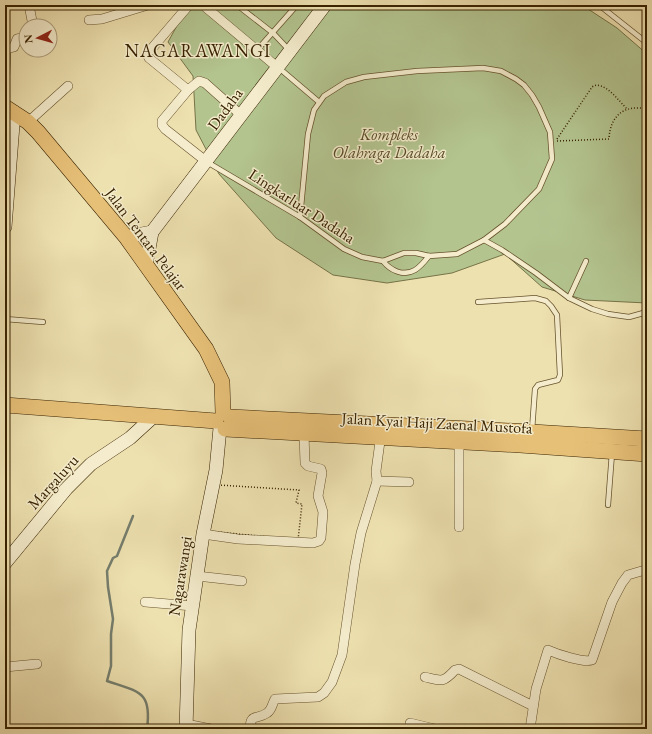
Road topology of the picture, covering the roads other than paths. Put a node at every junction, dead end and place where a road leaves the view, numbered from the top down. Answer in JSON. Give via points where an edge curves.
{"nodes":[{"id":1,"x":29,"y":5,"type":"edge"},
{"id":2,"x":148,"y":5,"type":"edge"},
{"id":3,"x":189,"y":5,"type":"edge"},
{"id":4,"x":204,"y":5,"type":"edge"},
{"id":5,"x":237,"y":5,"type":"edge"},
{"id":6,"x":297,"y":5,"type":"edge"},
{"id":7,"x":325,"y":5,"type":"edge"},
{"id":8,"x":599,"y":5,"type":"edge"},
{"id":9,"x":31,"y":18,"type":"edge"},
{"id":10,"x":90,"y":20,"type":"dead end"},
{"id":11,"x":273,"y":33,"type":"junction"},
{"id":12,"x":18,"y":38,"type":"edge"},
{"id":13,"x":647,"y":43,"type":"edge"},
{"id":14,"x":258,"y":49,"type":"junction"},
{"id":15,"x":290,"y":51,"type":"junction"},
{"id":16,"x":277,"y":66,"type":"junction"},
{"id":17,"x":5,"y":76,"type":"edge"},
{"id":18,"x":68,"y":86,"type":"dead end"},
{"id":19,"x":188,"y":90,"type":"junction"},
{"id":20,"x":319,"y":102,"type":"junction"},
{"id":21,"x":10,"y":109,"type":"edge"},
{"id":22,"x":241,"y":114,"type":"junction"},
{"id":23,"x":28,"y":122,"type":"junction"},
{"id":24,"x":207,"y":162,"type":"junction"},
{"id":25,"x":6,"y":201,"type":"edge"},
{"id":26,"x":300,"y":217,"type":"junction"},
{"id":27,"x":5,"y":227,"type":"edge"},
{"id":28,"x":152,"y":232,"type":"junction"},
{"id":29,"x":126,"y":237,"type":"junction"},
{"id":30,"x":484,"y":240,"type":"junction"},
{"id":31,"x":429,"y":256,"type":"junction"},
{"id":32,"x":383,"y":261,"type":"junction"},
{"id":33,"x":586,"y":261,"type":"dead end"},
{"id":34,"x":146,"y":265,"type":"junction"},
{"id":35,"x":569,"y":298,"type":"junction"},
{"id":36,"x":478,"y":302,"type":"dead end"},
{"id":37,"x":647,"y":312,"type":"edge"},
{"id":38,"x":5,"y":318,"type":"edge"},
{"id":39,"x":43,"y":322,"type":"dead end"},
{"id":40,"x":5,"y":405,"type":"edge"},
{"id":41,"x":153,"y":417,"type":"junction"},
{"id":42,"x":223,"y":422,"type":"junction"},
{"id":43,"x":381,"y":431,"type":"junction"},
{"id":44,"x":304,"y":434,"type":"junction"},
{"id":45,"x":525,"y":436,"type":"junction"},
{"id":46,"x":647,"y":439,"type":"edge"},
{"id":47,"x":459,"y":442,"type":"junction"},
{"id":48,"x":612,"y":451,"type":"junction"},
{"id":49,"x":647,"y":454,"type":"edge"},
{"id":50,"x":377,"y":481,"type":"junction"},
{"id":51,"x":409,"y":482,"type":"dead end"},
{"id":52,"x":608,"y":505,"type":"dead end"},
{"id":53,"x":459,"y":527,"type":"dead end"},
{"id":54,"x":203,"y":534,"type":"junction"},
{"id":55,"x":5,"y":563,"type":"edge"},
{"id":56,"x":647,"y":568,"type":"edge"},
{"id":57,"x":197,"y":576,"type":"junction"},
{"id":58,"x":242,"y":581,"type":"dead end"},
{"id":59,"x":145,"y":602,"type":"dead end"},
{"id":60,"x":193,"y":606,"type":"junction"},
{"id":61,"x":37,"y":664,"type":"dead end"},
{"id":62,"x":5,"y":667,"type":"edge"},
{"id":63,"x":425,"y":678,"type":"dead end"},
{"id":64,"x":533,"y":706,"type":"junction"},
{"id":65,"x":410,"y":723,"type":"dead end"},
{"id":66,"x":186,"y":726,"type":"edge"},
{"id":67,"x":212,"y":729,"type":"edge"},
{"id":68,"x":250,"y":729,"type":"edge"},
{"id":69,"x":435,"y":729,"type":"edge"},
{"id":70,"x":530,"y":729,"type":"edge"}],
"edges":[{"from":1,"to":9,"type":"street"},
{"from":2,"to":10,"type":"street","via":[[102,19]]},
{"from":3,"to":19,"type":"street","via":[[147,54]]},
{"from":4,"to":14,"type":"street"},
{"from":5,"to":11,"type":"lane"},
{"from":6,"to":11,"type":"lane"},
{"from":7,"to":15,"type":"street","name":"Dadaha"},
{"from":8,"to":13,"type":"lane"},
{"from":11,"to":14,"type":"lane"},
{"from":11,"to":15,"type":"lane"},
{"from":12,"to":17,"type":"street","via":[[14,47],[6,49]]},
{"from":14,"to":16,"type":"street"},
{"from":15,"to":16,"type":"street","name":"Dadaha"},
{"from":16,"to":20,"type":"lane"},
{"from":16,"to":22,"type":"street","name":"Dadaha"},
{"from":18,"to":23,"type":"street"},
{"from":19,"to":22,"type":"street","via":[[197,81],[202,81]]},
{"from":19,"to":24,"type":"street","via":[[161,124]]},
{"from":20,"to":26,"type":"lane","via":[[314,110],[308,134]]},
{"from":20,"to":30,"type":"lane","via":[[352,79],[417,72],[483,68],[501,71],[524,85],[539,107],[550,132],[552,159],[539,189],[505,224]]},
{"from":21,"to":23,"type":"main road","name":"Jalan Tentara Pelajar"},
{"from":21,"to":25,"type":"street"},
{"from":22,"to":24,"type":"street","name":"Dadaha"},
{"from":23,"to":29,"type":"main road","name":"Jalan Tentara Pelajar"},
{"from":24,"to":26,"type":"lane","name":"Lingkarluar Dadaha"},
{"from":24,"to":28,"type":"street","name":"Dadaha"},
{"from":25,"to":27,"type":"street"},
{"from":26,"to":32,"type":"lane","name":"Lingkarluar Dadaha","via":[[355,255]]},
{"from":28,"to":29,"type":"street"},
{"from":28,"to":34,"type":"street","name":"Dadaha"},
{"from":29,"to":34,"type":"main road","name":"Jalan Tentara Pelajar"},
{"from":30,"to":31,"type":"lane","via":[[457,254]]},
{"from":30,"to":35,"type":"lane","via":[[536,273]]},
{"from":31,"to":32,"type":"lane","via":[[404,253]]},
{"from":31,"to":32,"type":"lane","via":[[416,270],[409,272],[394,271]]},
{"from":33,"to":35,"type":"lane"},
{"from":34,"to":42,"type":"main road","name":"Jalan Tentara Pelajar","via":[[206,349],[222,382]]},
{"from":35,"to":37,"type":"lane","via":[[608,314],[629,317]]},
{"from":36,"to":45,"type":"lane","via":[[536,298],[546,301],[557,314],[560,375],[558,380],[538,385],[535,389]]},
{"from":38,"to":39,"type":"lane"},
{"from":40,"to":41,"type":"main road","name":"Jalan Kyai Haji Zaenal Mustofa"},
{"from":41,"to":42,"type":"main road","name":"Jalan Kyai Haji Zaenal Mustofa"},
{"from":41,"to":55,"type":"street","name":"Margaluyu","via":[[130,438],[91,464],[66,489]]},
{"from":42,"to":43,"type":"main road","name":"Jalan Kyai Haji Zaenal Mustofa"},
{"from":42,"to":44,"type":"main road","name":"Jalan Kyai Haji Zaenal Mustofa"},
{"from":42,"to":54,"type":"street","name":"Nagarawangi"},
{"from":43,"to":44,"type":"main road","name":"Jalan Kyai Haji Zaenal Mustofa"},
{"from":43,"to":45,"type":"main road","name":"Jalan Kyai Haji Zaenal Mustofa"},
{"from":43,"to":47,"type":"main road","name":"Jalan Kyai Haji Zaenal Mustofa"},
{"from":43,"to":50,"type":"street"},
{"from":44,"to":54,"type":"street","via":[[305,463],[321,469],[322,473],[318,496],[323,512],[319,541],[313,543],[250,540]]},
{"from":45,"to":46,"type":"main road","name":"Jalan Kyai Haji Zaenal Mustofa"},
{"from":45,"to":47,"type":"main road","name":"Jalan Kyai Haji Zaenal Mustofa"},
{"from":45,"to":48,"type":"main road","name":"Jalan Kyai Haji Zaenal Mustofa"},
{"from":47,"to":53,"type":"street"},
{"from":48,"to":49,"type":"main road","name":"Jalan Kyai Haji Zaenal Mustofa"},
{"from":48,"to":52,"type":"lane"},
{"from":50,"to":51,"type":"street"},
{"from":50,"to":68,"type":"street","via":[[355,564],[345,640],[335,676],[324,693],[318,696],[275,699],[266,714],[251,719]]},
{"from":54,"to":57,"type":"street","name":"Nagarawangi"},
{"from":56,"to":64,"type":"street","via":[[628,576],[622,583],[612,602],[592,660],[564,656],[548,650]]},
{"from":57,"to":58,"type":"street"},
{"from":57,"to":60,"type":"street","name":"Nagarawangi"},
{"from":59,"to":60,"type":"street"},
{"from":60,"to":66,"type":"street","name":"Nagarawangi","via":[[189,630]]},
{"from":61,"to":62,"type":"street"},
{"from":63,"to":64,"type":"street","via":[[444,680],[459,669]]},
{"from":64,"to":70,"type":"street"},
{"from":65,"to":69,"type":"street"},
{"from":66,"to":67,"type":"street"}]}
